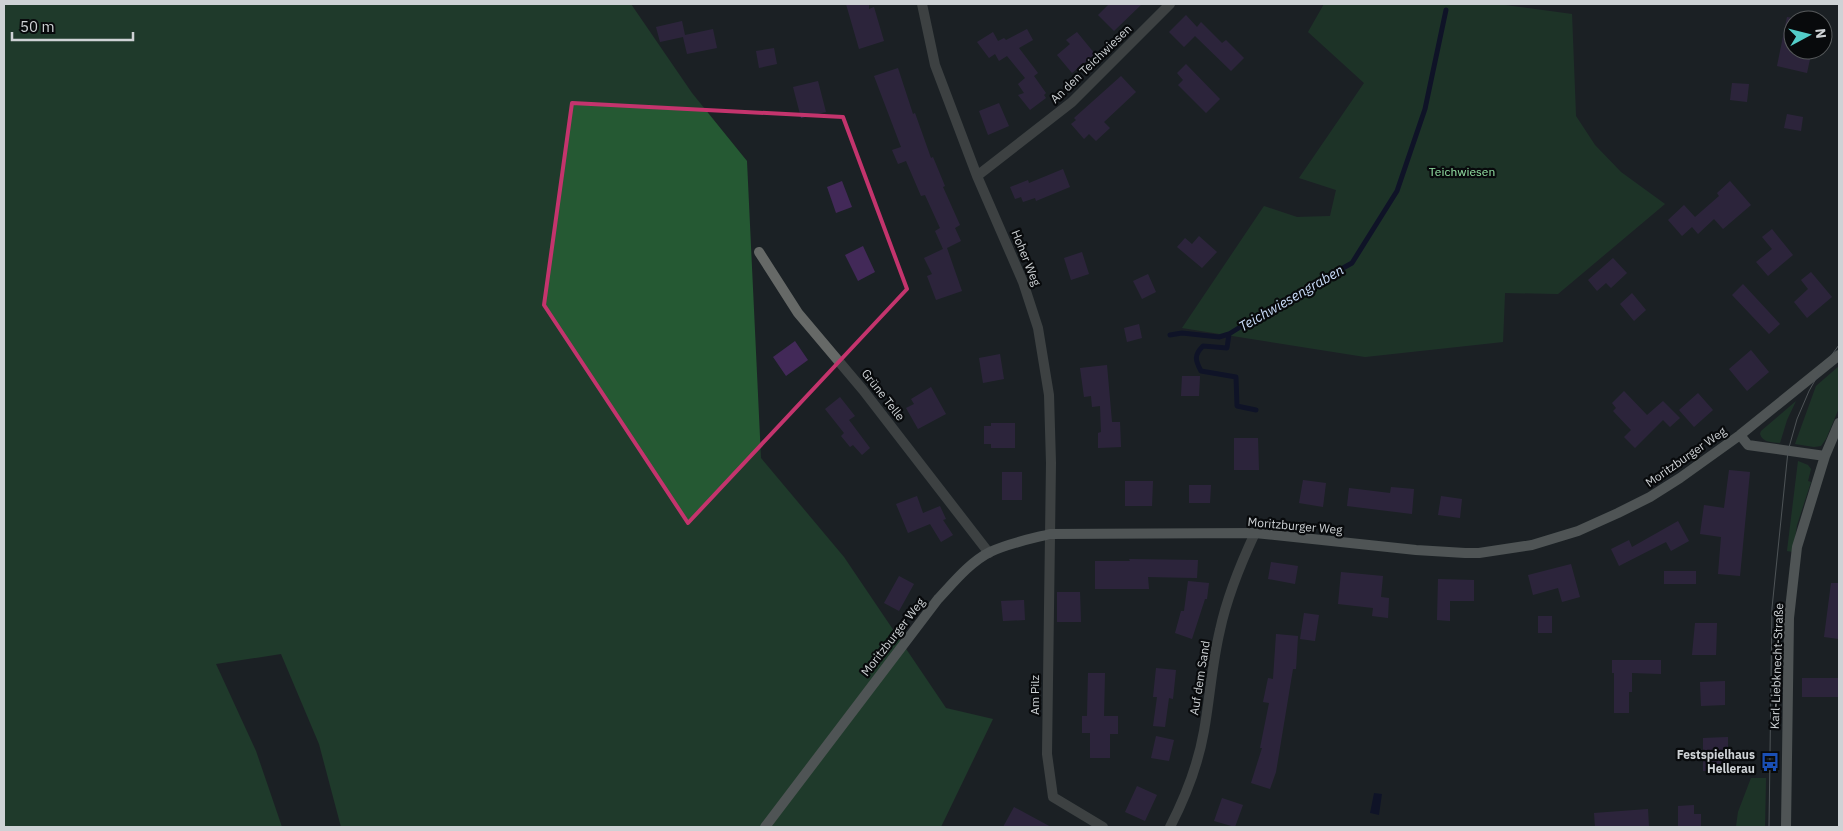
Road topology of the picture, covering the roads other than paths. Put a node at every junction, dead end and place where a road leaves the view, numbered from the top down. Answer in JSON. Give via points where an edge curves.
{"nodes":[{"id":1,"x":922,"y":4,"type":"edge"},
{"id":2,"x":1170,"y":4,"type":"edge"},
{"id":3,"x":977,"y":176,"type":"junction"},
{"id":4,"x":760,"y":252,"type":"dead end"},
{"id":5,"x":1839,"y":355,"type":"edge"},
{"id":6,"x":1839,"y":423,"type":"edge"},
{"id":7,"x":1740,"y":435,"type":"junction"},
{"id":8,"x":1825,"y":456,"type":"junction"},
{"id":9,"x":1255,"y":533,"type":"junction"},
{"id":10,"x":1050,"y":534,"type":"junction"},
{"id":11,"x":989,"y":553,"type":"junction"},
{"id":12,"x":765,"y":827,"type":"edge"},
{"id":13,"x":1103,"y":827,"type":"edge"},
{"id":14,"x":1170,"y":827,"type":"edge"},
{"id":15,"x":1786,"y":827,"type":"edge"}],
"edges":[{"from":1,"to":3,"type":"street","name":"Hoher Weg","via":[[935,65]]},
{"from":2,"to":3,"type":"street","name":"An den Teichwiesen","via":[[1072,102]]},
{"from":3,"to":10,"type":"street","name":"Hoher Weg","via":[[1023,282],[1038,328],[1048,395]]},
{"from":4,"to":11,"type":"street","name":"Grüne Telle","via":[[798,313],[864,390]]},
{"from":5,"to":7,"type":"street","name":"Moritzburger Weg"},
{"from":6,"to":8,"type":"street","name":"Karl-Liebknecht-Straße"},
{"from":7,"to":8,"type":"street","via":[[1748,445]]},
{"from":7,"to":9,"type":"street","name":"Moritzburger Weg","via":[[1650,497],[1578,531],[1532,545],[1465,553]]},
{"from":8,"to":15,"type":"street","name":"Karl-Liebknecht-Straße","via":[[1797,547],[1789,618]]},
{"from":9,"to":10,"type":"street","name":"Moritzburger Weg"},
{"from":9,"to":14,"type":"street","name":"Auf dem Sand","via":[[1220,630],[1196,768]]},
{"from":10,"to":11,"type":"street","name":"Moritzburger Weg"},
{"from":10,"to":13,"type":"street","name":"Am Pilz","via":[[1046,754],[1053,797]]},
{"from":11,"to":12,"type":"street","name":"Moritzburger Weg","via":[[938,599]]}]}
